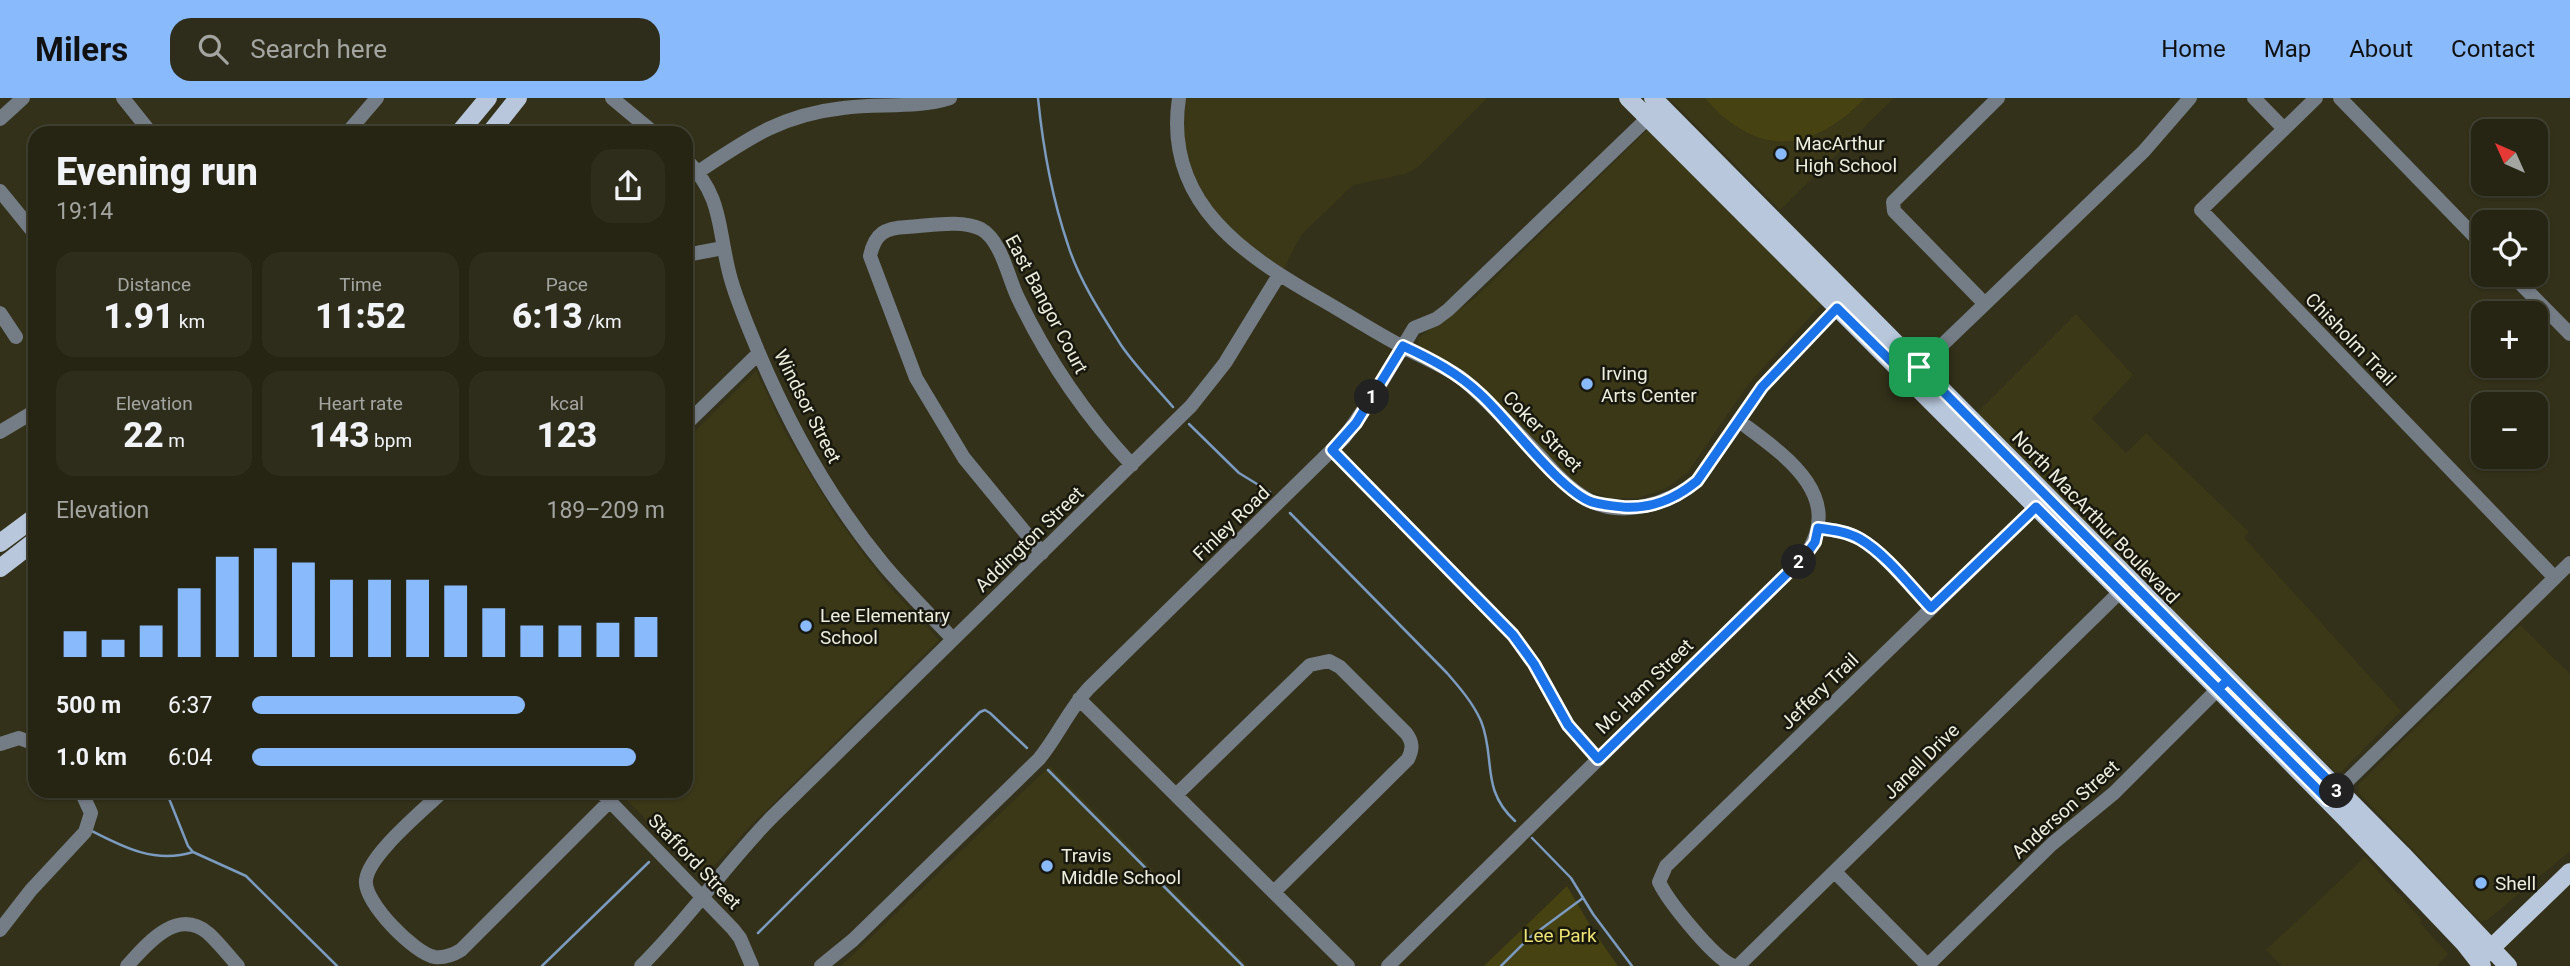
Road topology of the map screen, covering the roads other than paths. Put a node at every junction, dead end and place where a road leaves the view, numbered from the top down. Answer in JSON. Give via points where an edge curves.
{"nodes":[{"id":1,"x":23,"y":98,"type":"edge"},
{"id":2,"x":123,"y":98,"type":"edge"},
{"id":3,"x":376,"y":98,"type":"edge"},
{"id":4,"x":488,"y":98,"type":"edge"},
{"id":5,"x":518,"y":98,"type":"edge"},
{"id":6,"x":612,"y":98,"type":"edge"},
{"id":7,"x":950,"y":98,"type":"edge"},
{"id":8,"x":1179,"y":98,"type":"edge"},
{"id":9,"x":1628,"y":98,"type":"edge"},
{"id":10,"x":1998,"y":98,"type":"edge"},
{"id":11,"x":2190,"y":98,"type":"edge"},
{"id":12,"x":2254,"y":98,"type":"edge"},
{"id":13,"x":2316,"y":98,"type":"edge"},
{"id":14,"x":2340,"y":98,"type":"edge"},
{"id":15,"x":1654,"y":107,"type":"edge"},
{"id":16,"x":0,"y":119,"type":"edge"},
{"id":17,"x":145,"y":126,"type":"edge"},
{"id":18,"x":353,"y":126,"type":"edge"},
{"id":19,"x":465,"y":126,"type":"edge"},
{"id":20,"x":496,"y":126,"type":"edge"},
{"id":21,"x":646,"y":126,"type":"edge"},
{"id":22,"x":2284,"y":129,"type":"junction"},
{"id":23,"x":693,"y":167,"type":"edge"},
{"id":24,"x":698,"y":172,"type":"junction"},
{"id":25,"x":0,"y":191,"type":"edge"},
{"id":26,"x":28,"y":225,"type":"edge"},
{"id":27,"x":2471,"y":233,"type":"edge"},
{"id":28,"x":723,"y":248,"type":"junction"},
{"id":29,"x":693,"y":254,"type":"edge"},
{"id":30,"x":1279,"y":275,"type":"junction"},
{"id":31,"x":2524,"y":287,"type":"edge"},
{"id":32,"x":1843,"y":302,"type":"junction"},
{"id":33,"x":1985,"y":304,"type":"junction"},
{"id":34,"x":0,"y":313,"type":"edge"},
{"id":35,"x":2570,"y":334,"type":"edge"},
{"id":36,"x":16,"y":337,"type":"dead end"},
{"id":37,"x":1403,"y":346,"type":"junction"},
{"id":38,"x":759,"y":352,"type":"junction"},
{"id":39,"x":1913,"y":373,"type":"junction"},
{"id":40,"x":28,"y":415,"type":"edge"},
{"id":41,"x":693,"y":417,"type":"edge"},
{"id":42,"x":1739,"y":421,"type":"junction"},
{"id":43,"x":0,"y":432,"type":"edge"},
{"id":44,"x":1332,"y":450,"type":"junction"},
{"id":45,"x":1132,"y":464,"type":"junction"},
{"id":46,"x":2041,"y":501,"type":"junction"},
{"id":47,"x":28,"y":522,"type":"edge"},
{"id":48,"x":1818,"y":528,"type":"junction"},
{"id":49,"x":0,"y":543,"type":"edge"},
{"id":50,"x":28,"y":547,"type":"edge"},
{"id":51,"x":1042,"y":553,"type":"junction"},
{"id":52,"x":2570,"y":563,"type":"edge"},
{"id":53,"x":0,"y":568,"type":"edge"},
{"id":54,"x":2554,"y":578,"type":"junction"},
{"id":55,"x":2125,"y":586,"type":"junction"},
{"id":56,"x":1931,"y":608,"type":"junction"},
{"id":57,"x":953,"y":639,"type":"junction"},
{"id":58,"x":2223,"y":684,"type":"junction"},
{"id":59,"x":1079,"y":699,"type":"junction"},
{"id":60,"x":28,"y":741,"type":"edge"},
{"id":61,"x":0,"y":744,"type":"edge"},
{"id":62,"x":1598,"y":759,"type":"junction"},
{"id":63,"x":2333,"y":795,"type":"junction"},
{"id":64,"x":1177,"y":796,"type":"junction"},
{"id":65,"x":84,"y":798,"type":"edge"},
{"id":66,"x":436,"y":798,"type":"edge"},
{"id":67,"x":603,"y":798,"type":"edge"},
{"id":68,"x":607,"y":798,"type":"edge"},
{"id":69,"x":2345,"y":818,"type":"junction"},
{"id":70,"x":2402,"y":854,"type":"junction"},
{"id":71,"x":1835,"y":872,"type":"junction"},
{"id":72,"x":2570,"y":872,"type":"edge"},
{"id":73,"x":1274,"y":892,"type":"junction"},
{"id":74,"x":701,"y":898,"type":"junction"},
{"id":75,"x":1687,"y":923,"type":"joint"},
{"id":76,"x":0,"y":930,"type":"edge"},
{"id":77,"x":2491,"y":948,"type":"junction"},
{"id":78,"x":2478,"y":964,"type":"edge"},
{"id":79,"x":127,"y":966,"type":"edge"},
{"id":80,"x":238,"y":966,"type":"edge"},
{"id":81,"x":641,"y":966,"type":"edge"},
{"id":82,"x":752,"y":966,"type":"edge"},
{"id":83,"x":821,"y":966,"type":"edge"},
{"id":84,"x":1348,"y":966,"type":"edge"},
{"id":85,"x":1388,"y":966,"type":"edge"},
{"id":86,"x":1736,"y":966,"type":"edge"},
{"id":87,"x":1927,"y":966,"type":"edge"},
{"id":88,"x":2508,"y":966,"type":"edge"}],
"edges":[{"from":1,"to":16,"type":"street"},
{"from":2,"to":17,"type":"street"},
{"from":3,"to":18,"type":"street"},
{"from":4,"to":19,"type":"main road"},
{"from":5,"to":20,"type":"main road"},
{"from":6,"to":21,"type":"street"},
{"from":7,"to":24,"type":"street","via":[[796,116]]},
{"from":8,"to":30,"type":"street","name":"Coker Street","via":[[1179,142],[1185,171],[1205,212],[1244,251]]},
{"from":9,"to":15,"type":"main road","name":"North MacArthur Boulevard"},
{"from":10,"to":33,"type":"street","via":[[1893,202],[1894,211]]},
{"from":11,"to":33,"type":"street","via":[[2144,151]]},
{"from":12,"to":22,"type":"street"},
{"from":13,"to":22,"type":"street"},
{"from":14,"to":27,"type":"street"},
{"from":15,"to":32,"type":"main road","name":"North MacArthur Boulevard"},
{"from":15,"to":37,"type":"street","name":"Finley Road","via":[[1448,310],[1414,328]]},
{"from":22,"to":54,"type":"street","name":"Chisholm Trail","via":[[2201,211]]},
{"from":23,"to":24,"type":"street","name":"Windsor Street"},
{"from":24,"to":28,"type":"street","name":"Windsor Street","via":[[715,204]]},
{"from":25,"to":26,"type":"street"},
{"from":28,"to":29,"type":"street"},
{"from":28,"to":38,"type":"street","name":"Windsor Street","via":[[735,294]]},
{"from":30,"to":37,"type":"street","name":"Coker Street"},
{"from":30,"to":45,"type":"street","name":"Addington Street","via":[[1205,391]]},
{"from":31,"to":35,"type":"street"},
{"from":32,"to":39,"type":"main road","name":"North MacArthur Boulevard"},
{"from":32,"to":42,"type":"street","name":"Coker Street","via":[[1782,364]]},
{"from":33,"to":39,"type":"street"},
{"from":34,"to":36,"type":"street"},
{"from":37,"to":42,"type":"street","name":"Coker Street","via":[[1460,377],[1567,485],[1589,501],[1608,506],[1636,508],[1684,492],[1697,481]]},
{"from":37,"to":44,"type":"street","name":"Finley Road","via":[[1356,423]]},
{"from":38,"to":41,"type":"street"},
{"from":38,"to":57,"type":"street","name":"Windsor Street","via":[[804,445],[848,517],[885,566]]},
{"from":39,"to":46,"type":"main road","name":"North MacArthur Boulevard"},
{"from":40,"to":43,"type":"street"},
{"from":42,"to":48,"type":"street","via":[[1777,450],[1814,490],[1820,510]]},
{"from":44,"to":59,"type":"street","name":"Finley Road"},
{"from":44,"to":62,"type":"street","via":[[1513,635],[1568,725]]},
{"from":45,"to":51,"type":"street","name":"Addington Street"},
{"from":45,"to":51,"type":"street","name":"East Bangor Court","via":[[1102,433],[1069,387],[1018,298],[992,238],[965,224],[890,228],[877,237],[870,256],[916,377],[964,458]]},
{"from":46,"to":55,"type":"main road","name":"North MacArthur Boulevard"},
{"from":46,"to":56,"type":"street","name":"Jeffery Trail"},
{"from":47,"to":49,"type":"main road"},
{"from":48,"to":56,"type":"street","via":[[1861,539]]},
{"from":48,"to":62,"type":"street","name":"Mc Ham Street","via":[[1805,556]]},
{"from":50,"to":53,"type":"main road"},
{"from":51,"to":57,"type":"street","name":"Addington Street"},
{"from":52,"to":54,"type":"street"},
{"from":54,"to":63,"type":"street"},
{"from":55,"to":58,"type":"main road","name":"North MacArthur Boulevard"},
{"from":55,"to":71,"type":"street","name":"Janell Drive"},
{"from":56,"to":75,"type":"street","name":"Jeffery Trail","via":[[1666,866],[1659,882]]},
{"from":57,"to":74,"type":"street","name":"Addington Street","via":[[771,818]]},
{"from":58,"to":63,"type":"main road","name":"North MacArthur Boulevard"},
{"from":58,"to":87,"type":"street","name":"Anderson Street","via":[[2114,793],[2052,844]]},
{"from":59,"to":64,"type":"street"},
{"from":59,"to":83,"type":"street","name":"Finley Road","via":[[1039,759]]},
{"from":60,"to":61,"type":"street","via":[[19,738]]},
{"from":62,"to":85,"type":"street","name":"Mc Ham Street"},
{"from":63,"to":69,"type":"main road","name":"North MacArthur Boulevard"},
{"from":63,"to":70,"type":"main road","name":"North MacArthur Boulevard"},
{"from":64,"to":73,"type":"street"},
{"from":64,"to":73,"type":"street","via":[[1310,665],[1329,660],[1353,680],[1412,740],[1412,751]]},
{"from":65,"to":76,"type":"street","via":[[92,813],[85,832]]},
{"from":66,"to":67,"type":"street","via":[[377,855],[365,881],[375,908],[412,944],[435,957],[455,954]]},
{"from":68,"to":74,"type":"street","name":"Stafford Street"},
{"from":69,"to":70,"type":"main road","via":[[2395,854]]},
{"from":69,"to":78,"type":"main road","name":"North MacArthur Boulevard","via":[[2464,943]]},
{"from":70,"to":77,"type":"main road","name":"North MacArthur Boulevard"},
{"from":71,"to":86,"type":"street","name":"Janell Drive"},
{"from":71,"to":87,"type":"street"},
{"from":72,"to":77,"type":"main road"},
{"from":73,"to":84,"type":"street"},
{"from":74,"to":81,"type":"street","name":"Addington Street"},
{"from":74,"to":82,"type":"street","name":"Stafford Street","via":[[740,938]]},
{"from":75,"to":86,"type":"street","name":"Janell Drive"},
{"from":77,"to":78,"type":"main road"},
{"from":77,"to":88,"type":"main road","name":"North MacArthur Boulevard"},
{"from":79,"to":80,"type":"street","via":[[157,935],[181,924],[196,925],[208,933]]}]}
